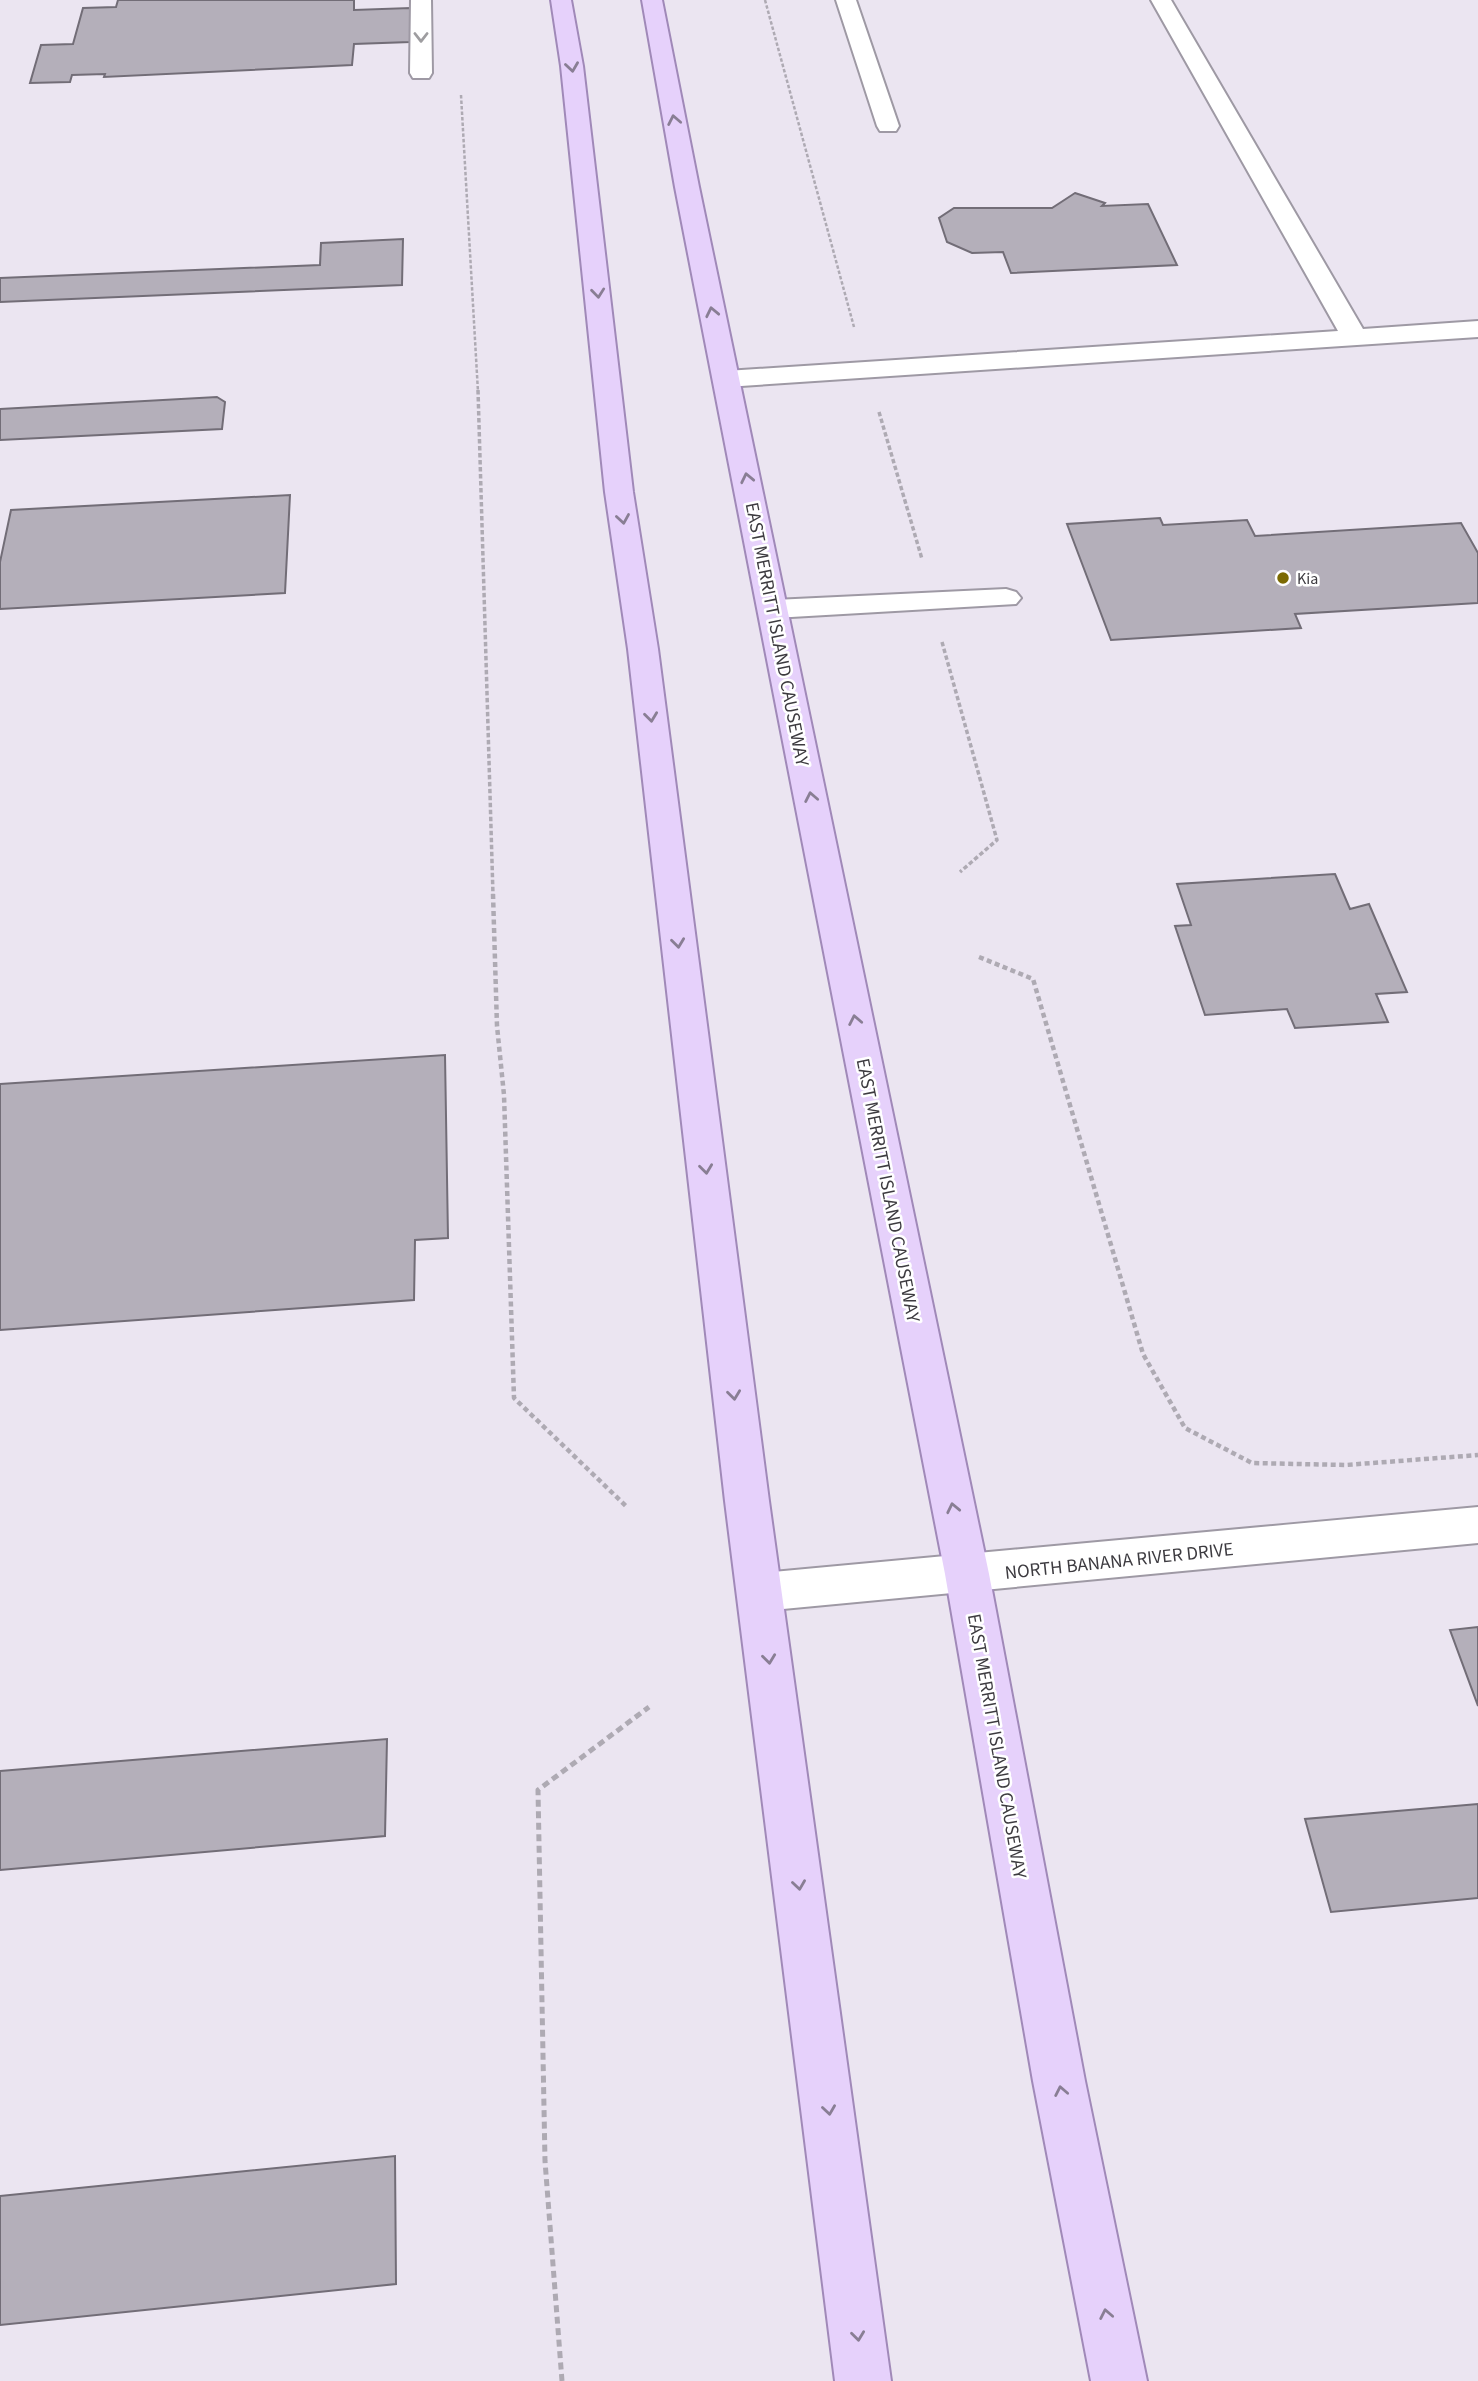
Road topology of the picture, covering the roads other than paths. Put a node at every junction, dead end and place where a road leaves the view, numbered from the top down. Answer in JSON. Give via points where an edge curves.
{"nodes":[{"id":1,"x":421,"y":0,"type":"edge"},
{"id":2,"x":561,"y":0,"type":"edge"},
{"id":3,"x":652,"y":0,"type":"edge"},
{"id":4,"x":846,"y":0,"type":"edge"},
{"id":5,"x":1161,"y":0,"type":"edge"},
{"id":6,"x":421,"y":73,"type":"dead end"},
{"id":7,"x":888,"y":126,"type":"dead end"},
{"id":8,"x":1478,"y":329,"type":"edge"},
{"id":9,"x":1353,"y":336,"type":"junction"},
{"id":10,"x":726,"y":379,"type":"junction"},
{"id":11,"x":1006,"y":598,"type":"dead end"},
{"id":12,"x":774,"y":609,"type":"junction"},
{"id":13,"x":1478,"y":1525,"type":"edge"},
{"id":14,"x":967,"y":1574,"type":"junction"},
{"id":15,"x":761,"y":1592,"type":"junction"},
{"id":16,"x":863,"y":2381,"type":"edge"},
{"id":17,"x":1119,"y":2381,"type":"edge"}],
"edges":[{"from":1,"to":6,"type":"street","one_way":true},
{"from":2,"to":15,"type":"main road","one_way":true,"via":[[619,492],[643,649]]},
{"from":10,"to":3,"type":"main road","name":"EAST MERRITT ISLAND CAUSEWAY","one_way":true},
{"from":4,"to":7,"type":"street"},
{"from":5,"to":9,"type":"street"},
{"from":8,"to":9,"type":"street"},
{"from":9,"to":10,"type":"street"},
{"from":12,"to":10,"type":"main road","name":"EAST MERRITT ISLAND CAUSEWAY","one_way":true},
{"from":11,"to":12,"type":"street"},
{"from":14,"to":12,"type":"main road","name":"EAST MERRITT ISLAND CAUSEWAY","one_way":true},
{"from":13,"to":14,"type":"street","name":"NORTH BANANA RIVER DRIVE"},
{"from":14,"to":15,"type":"street","name":"NORTH BANANA RIVER DRIVE"},
{"from":17,"to":14,"type":"main road","name":"EAST MERRITT ISLAND CAUSEWAY","one_way":true},
{"from":15,"to":16,"type":"main road","one_way":true}]}
